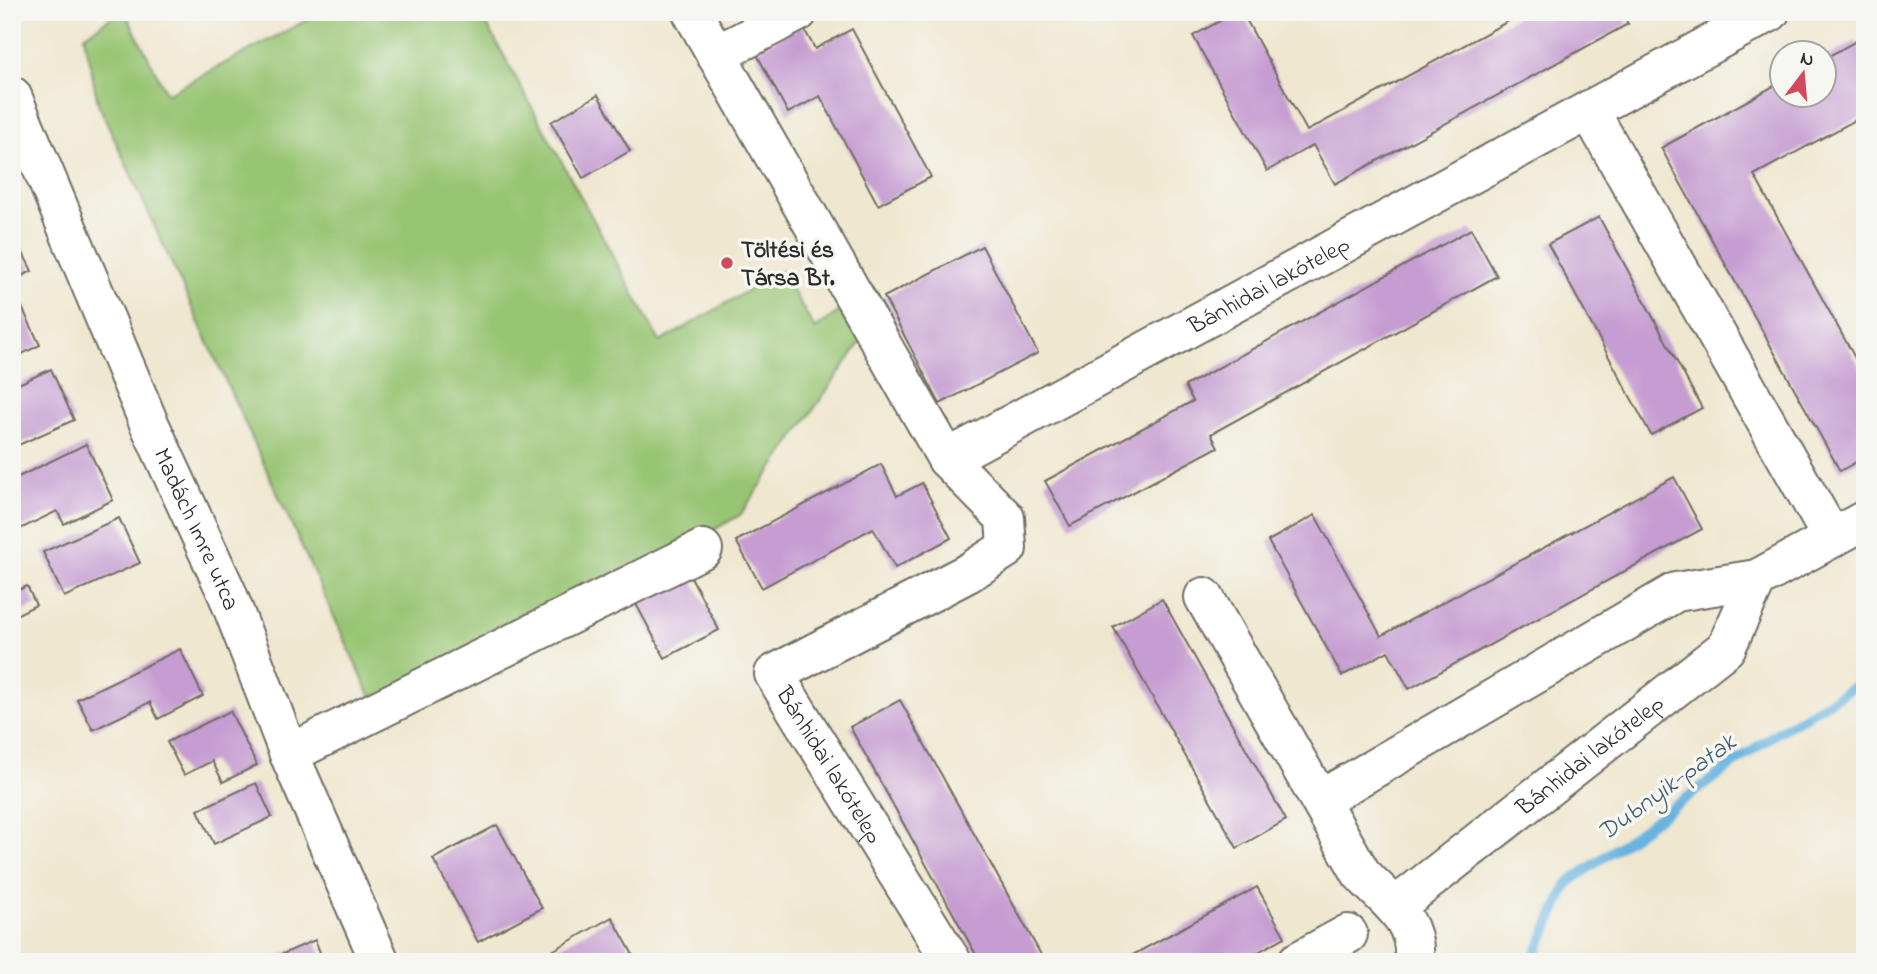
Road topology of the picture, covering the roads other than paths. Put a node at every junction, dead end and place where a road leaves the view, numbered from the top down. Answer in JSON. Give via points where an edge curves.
{"nodes":[{"id":1,"x":692,"y":12,"type":"edge"},
{"id":2,"x":797,"y":12,"type":"edge"},
{"id":3,"x":1770,"y":12,"type":"edge"},
{"id":4,"x":716,"y":55,"type":"junction"},
{"id":5,"x":12,"y":96,"type":"edge"},
{"id":6,"x":1589,"y":110,"type":"junction"},
{"id":7,"x":947,"y":458,"type":"junction"},
{"id":8,"x":1849,"y":529,"type":"edge"},
{"id":9,"x":702,"y":549,"type":"dead end"},
{"id":10,"x":1757,"y":579,"type":"junction"},
{"id":11,"x":1204,"y":597,"type":"dead end"},
{"id":12,"x":289,"y":754,"type":"junction"},
{"id":13,"x":1320,"y":800,"type":"junction"},
{"id":14,"x":1395,"y":907,"type":"junction"},
{"id":15,"x":1348,"y":934,"type":"dead end"},
{"id":16,"x":380,"y":962,"type":"edge"},
{"id":17,"x":952,"y":962,"type":"edge"},
{"id":18,"x":1297,"y":962,"type":"edge"},
{"id":19,"x":1415,"y":962,"type":"edge"}],
"edges":[{"from":1,"to":4,"type":"street","name":"Bánhidai lakótelep"},
{"from":2,"to":4,"type":"street"},
{"from":3,"to":6,"type":"street","name":"Bánhidai lakótelep"},
{"from":4,"to":7,"type":"street","name":"Bánhidai lakótelep"},
{"from":5,"to":12,"type":"street","name":"Madách Imre utca","via":[[148,421],[227,593]]},
{"from":6,"to":7,"type":"street","name":"Bánhidai lakótelep"},
{"from":6,"to":8,"type":"street"},
{"from":7,"to":17,"type":"street","name":"Bánhidai lakótelep","via":[[1005,518],[1007,548],[774,674]]},
{"from":8,"to":10,"type":"street"},
{"from":9,"to":12,"type":"street"},
{"from":10,"to":13,"type":"street","via":[[1676,592]]},
{"from":10,"to":14,"type":"street","name":"Bánhidai lakótelep","via":[[1726,648]]},
{"from":11,"to":13,"type":"street"},
{"from":12,"to":16,"type":"street","name":"Madách Imre utca"},
{"from":13,"to":14,"type":"street","via":[[1362,873]]},
{"from":14,"to":19,"type":"street","via":[[1410,927]]},
{"from":15,"to":18,"type":"street"}]}
